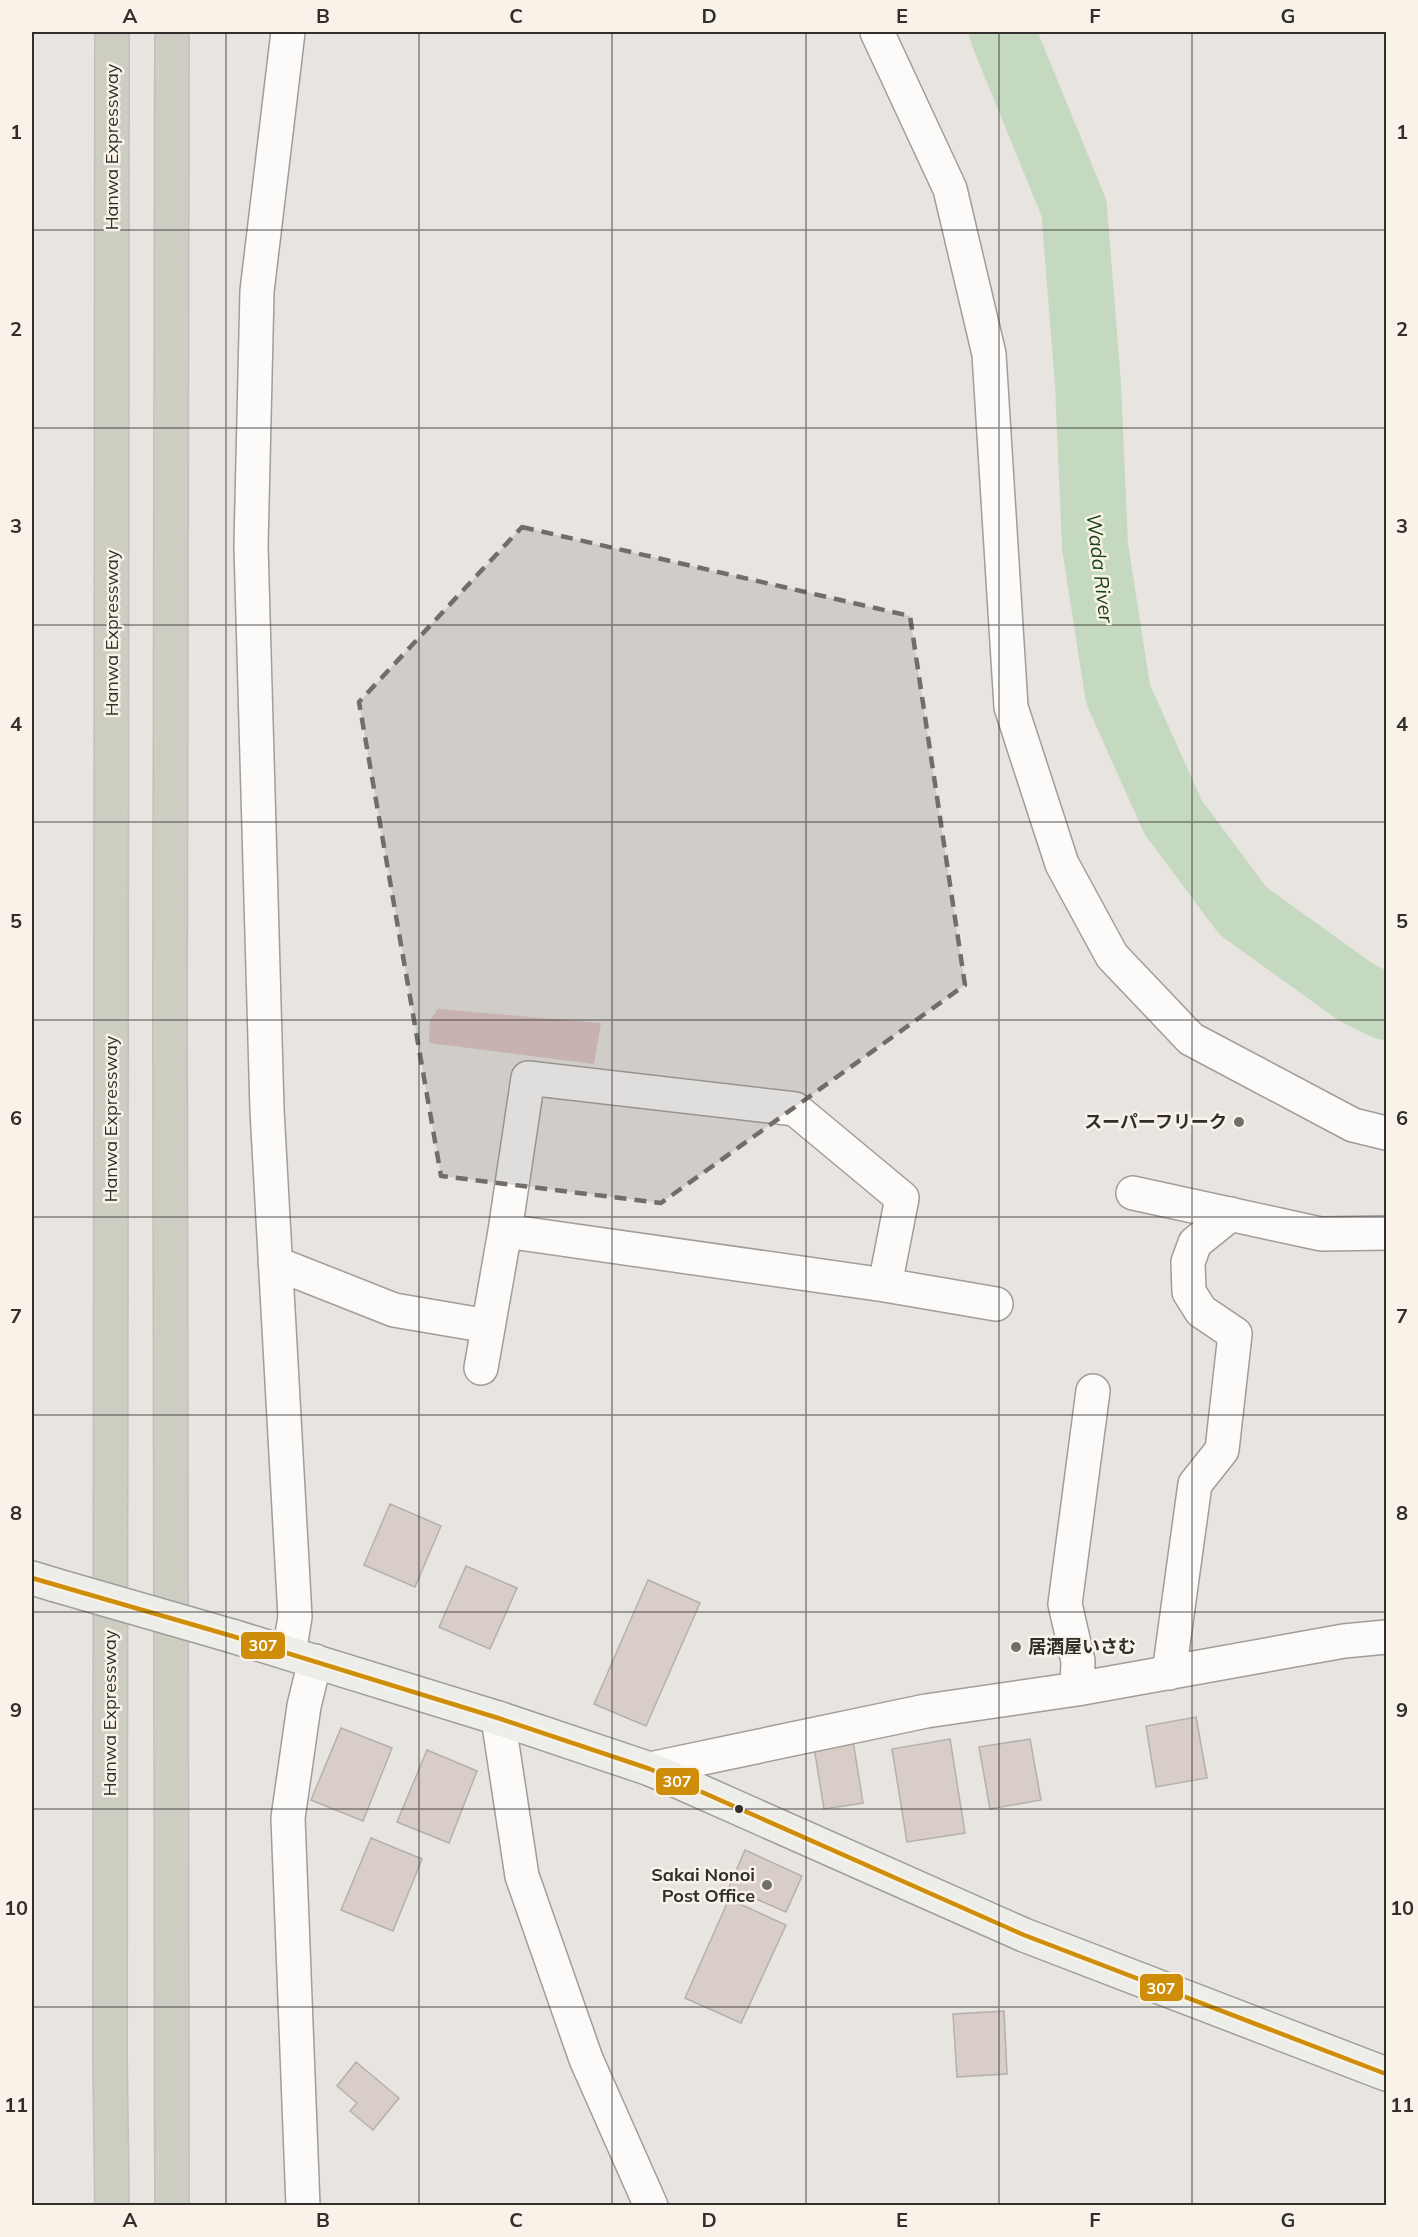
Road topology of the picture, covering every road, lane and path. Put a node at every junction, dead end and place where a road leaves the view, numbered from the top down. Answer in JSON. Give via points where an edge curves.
{"nodes":[{"id":1,"x":112,"y":32,"type":"edge"},
{"id":2,"x":172,"y":32,"type":"edge"},
{"id":3,"x":288,"y":32,"type":"edge"},
{"id":4,"x":877,"y":32,"type":"edge"},
{"id":5,"x":1386,"y":1133,"type":"edge"},
{"id":6,"x":1133,"y":1193,"type":"dead end"},
{"id":7,"x":1231,"y":1214,"type":"junction"},
{"id":8,"x":505,"y":1232,"type":"junction"},
{"id":9,"x":1386,"y":1233,"type":"edge"},
{"id":10,"x":275,"y":1263,"type":"junction"},
{"id":11,"x":885,"y":1285,"type":"junction"},
{"id":12,"x":996,"y":1304,"type":"dead end"},
{"id":13,"x":488,"y":1326,"type":"junction"},
{"id":14,"x":481,"y":1368,"type":"dead end"},
{"id":15,"x":1093,"y":1391,"type":"dead end"},
{"id":16,"x":43,"y":1581,"type":"edge"},
{"id":17,"x":1386,"y":1637,"type":"edge"},
{"id":18,"x":302,"y":1657,"type":"junction"},
{"id":19,"x":1169,"y":1673,"type":"junction"},
{"id":20,"x":1077,"y":1689,"type":"junction"},
{"id":21,"x":498,"y":1718,"type":"junction"},
{"id":22,"x":650,"y":1769,"type":"junction"},
{"id":23,"x":1386,"y":2074,"type":"edge"},
{"id":24,"x":112,"y":2205,"type":"edge"},
{"id":25,"x":172,"y":2205,"type":"edge"},
{"id":26,"x":303,"y":2205,"type":"edge"},
{"id":27,"x":651,"y":2205,"type":"edge"}],
"edges":[{"from":1,"to":24,"type":"highway","name":"Hanwa Expressway"},
{"from":2,"to":25,"type":"highway"},
{"from":3,"to":10,"type":"street","via":[[257,291],[251,546]]},
{"from":4,"to":5,"type":"street","via":[[950,189],[989,354],[1011,707],[1062,864],[1113,956],[1191,1039],[1353,1125]]},
{"from":6,"to":7,"type":"street"},
{"from":7,"to":9,"type":"street","via":[[1321,1234]]},
{"from":7,"to":19,"type":"street","via":[[1195,1243],[1188,1262],[1189,1292],[1201,1311],[1235,1334],[1222,1450],[1195,1484]]},
{"from":8,"to":11,"type":"street"},
{"from":8,"to":11,"type":"street","via":[[528,1078],[795,1109],[902,1198]]},
{"from":8,"to":13,"type":"street"},
{"from":10,"to":13,"type":"street","via":[[394,1310]]},
{"from":10,"to":18,"type":"street","via":[[296,1617]]},
{"from":11,"to":12,"type":"street"},
{"from":13,"to":14,"type":"street"},
{"from":15,"to":20,"type":"street","via":[[1065,1604],[1078,1661]]},
{"from":16,"to":18,"type":"main road","bridge":true},
{"from":17,"to":19,"type":"street"},
{"from":18,"to":21,"type":"main road"},
{"from":18,"to":26,"type":"street","via":[[304,1706],[288,1818]]},
{"from":19,"to":20,"type":"street"},
{"from":20,"to":22,"type":"street","via":[[926,1711]]},
{"from":21,"to":22,"type":"main road"},
{"from":21,"to":27,"type":"street","via":[[522,1876],[586,2059]]},
{"from":22,"to":23,"type":"main road","via":[[1024,1935]]}]}
